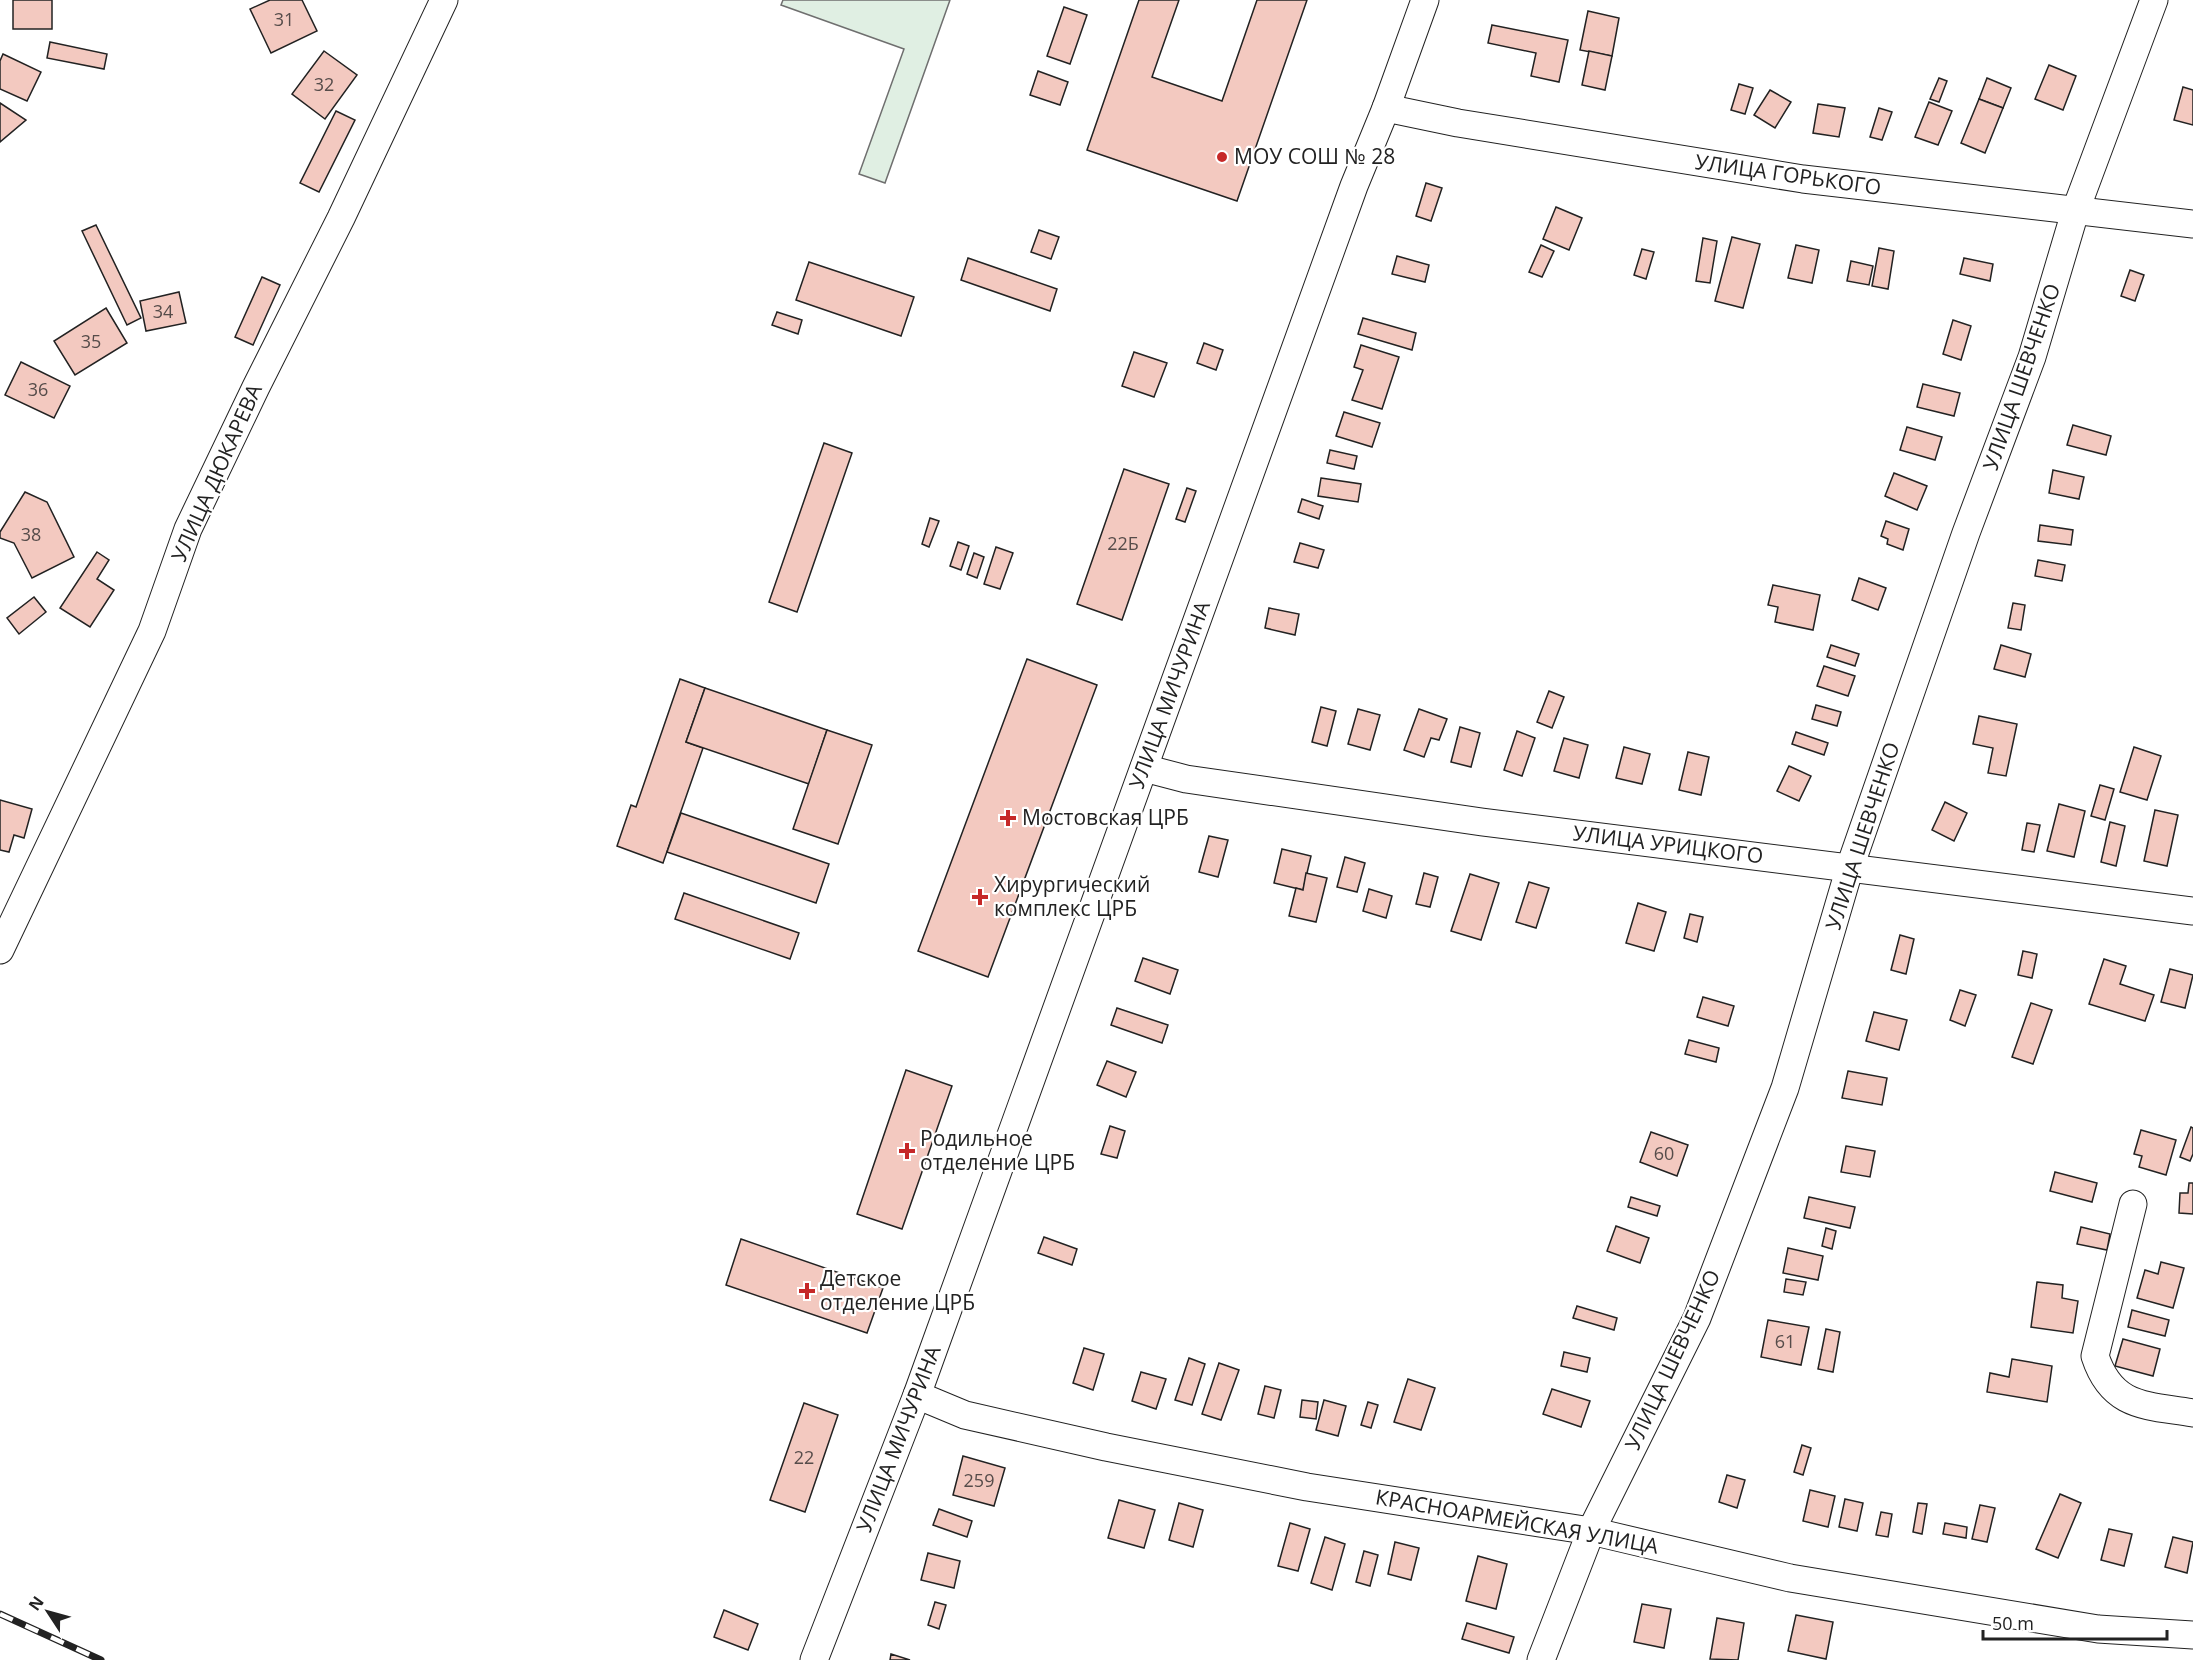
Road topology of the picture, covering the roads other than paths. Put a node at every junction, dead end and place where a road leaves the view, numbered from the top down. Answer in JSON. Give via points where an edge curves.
{"nodes":[{"id":1,"x":444,"y":0,"type":"edge"},
{"id":2,"x":1425,"y":0,"type":"edge"},
{"id":3,"x":2154,"y":0,"type":"edge"},
{"id":4,"x":1386,"y":108,"type":"junction"},
{"id":5,"x":2075,"y":212,"type":"junction"},
{"id":6,"x":2193,"y":224,"type":"edge"},
{"id":7,"x":1144,"y":768,"type":"junction"},
{"id":8,"x":1850,"y":867,"type":"junction"},
{"id":9,"x":2193,"y":911,"type":"edge"},
{"id":10,"x":0,"y":950,"type":"edge"},
{"id":11,"x":2133,"y":1204,"type":"dead end"},
{"id":12,"x":916,"y":1395,"type":"junction"},
{"id":13,"x":2193,"y":1413,"type":"edge"},
{"id":14,"x":1591,"y":1531,"type":"junction"},
{"id":15,"x":2193,"y":1635,"type":"edge"},
{"id":16,"x":814,"y":1660,"type":"edge"},
{"id":17,"x":1541,"y":1660,"type":"edge"}],
"edges":[{"from":1,"to":10,"type":"street","name":"УЛИЦА ДЮКАРЕВА","via":[[188,529],[152,631]]},
{"from":2,"to":4,"type":"street","name":"УЛИЦА МИЧУРИНА"},
{"from":3,"to":5,"type":"street","name":"УЛИЦА ШЕВЧЕНКО"},
{"from":4,"to":5,"type":"street","name":"УЛИЦА ГОРЬКОГО","via":[[1803,179]]},
{"from":4,"to":7,"type":"street","name":"УЛИЦА МИЧУРИНА","via":[[1354,186]]},
{"from":5,"to":6,"type":"street","name":"УЛИЦА ГОРЬКОГО"},
{"from":5,"to":8,"type":"street","name":"УЛИЦА ШЕВЧЕНКО","via":[[2032,357],[1966,533]]},
{"from":7,"to":8,"type":"street","name":"УЛИЦА УРИЦКОГО","via":[[1186,779],[1458,819]]},
{"from":7,"to":12,"type":"street","name":"УЛИЦА МИЧУРИНА"},
{"from":8,"to":9,"type":"street","name":"УЛИЦА УРИЦКОГО"},
{"from":8,"to":14,"type":"street","name":"УЛИЦА ШЕВЧЕНКО","via":[[1785,1088],[1697,1318]]},
{"from":11,"to":13,"type":"street","via":[[2095,1356],[2101,1375],[2118,1394],[2137,1404]]},
{"from":12,"to":14,"type":"street","name":"КРАСНОАРМЕЙСКАЯ УЛИЦА","via":[[965,1415],[1307,1487]]},
{"from":12,"to":16,"type":"street","name":"УЛИЦА МИЧУРИНА"},
{"from":14,"to":15,"type":"street","name":"КРАСНОАРМЕЙСКАЯ УЛИЦА","via":[[1790,1578],[2098,1629]]},
{"from":14,"to":17,"type":"street","name":"УЛИЦА ШЕВЧЕНКО"}]}
